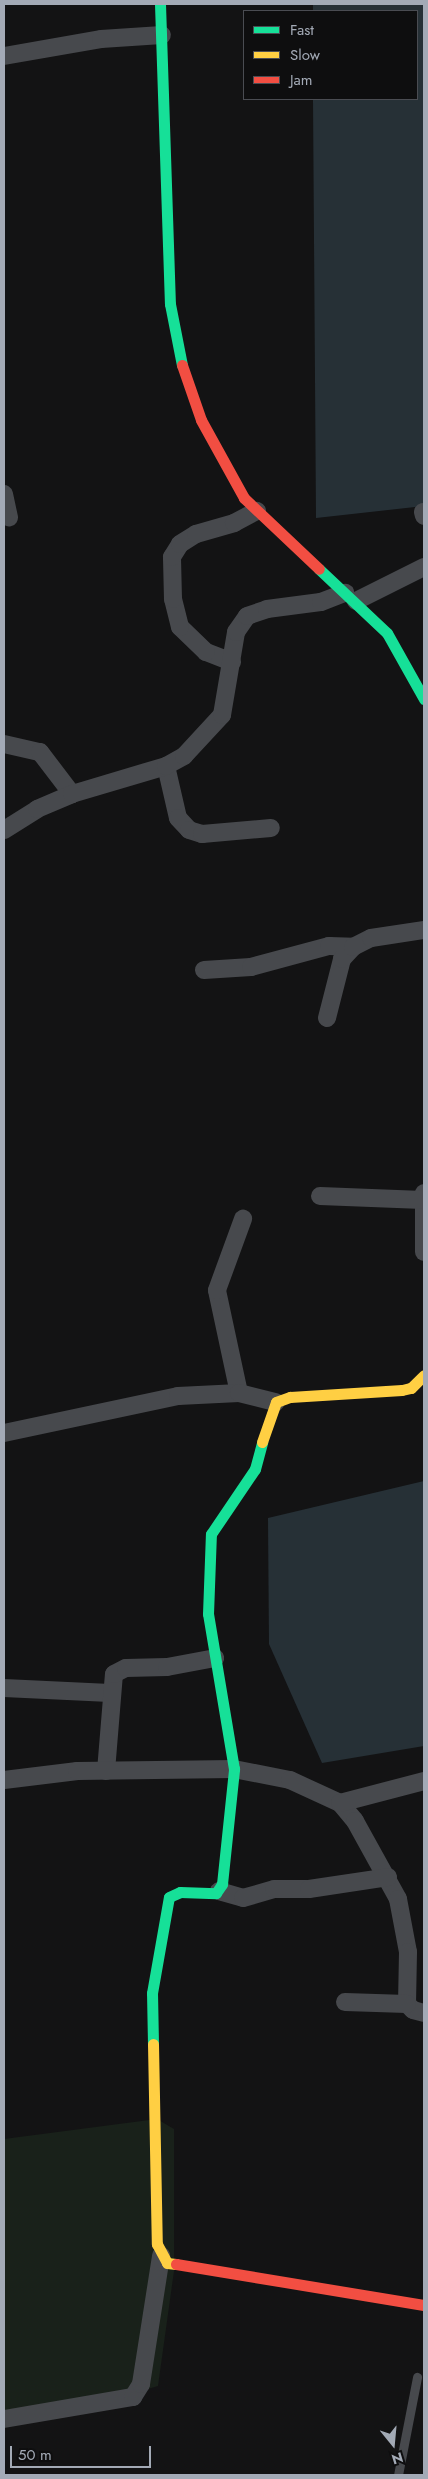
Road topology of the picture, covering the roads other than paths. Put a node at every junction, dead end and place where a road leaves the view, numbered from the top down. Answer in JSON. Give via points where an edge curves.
{"nodes":[{"id":1,"x":160,"y":4,"type":"edge"},
{"id":2,"x":162,"y":35,"type":"junction"},
{"id":3,"x":4,"y":56,"type":"edge"},
{"id":4,"x":4,"y":494,"type":"edge"},
{"id":5,"x":257,"y":511,"type":"junction"},
{"id":6,"x":9,"y":517,"type":"dead end"},
{"id":7,"x":424,"y":567,"type":"edge"},
{"id":8,"x":351,"y":597,"type":"junction"},
{"id":9,"x":232,"y":662,"type":"junction"},
{"id":10,"x":424,"y":699,"type":"edge"},
{"id":11,"x":4,"y":744,"type":"edge"},
{"id":12,"x":166,"y":766,"type":"junction"},
{"id":13,"x":72,"y":794,"type":"junction"},
{"id":14,"x":271,"y":828,"type":"dead end"},
{"id":15,"x":4,"y":830,"type":"edge"},
{"id":16,"x":424,"y":930,"type":"edge"},
{"id":17,"x":353,"y":947,"type":"junction"},
{"id":18,"x":204,"y":970,"type":"dead end"},
{"id":19,"x":327,"y":1018,"type":"dead end"},
{"id":20,"x":320,"y":1196,"type":"dead end"},
{"id":21,"x":424,"y":1197,"type":"edge"},
{"id":22,"x":242,"y":1219,"type":"dead end"},
{"id":23,"x":424,"y":1252,"type":"edge"},
{"id":24,"x":422,"y":1381,"type":"edge"},
{"id":25,"x":239,"y":1393,"type":"junction"},
{"id":26,"x":276,"y":1402,"type":"junction"},
{"id":27,"x":4,"y":1433,"type":"edge"},
{"id":28,"x":215,"y":1658,"type":"junction"},
{"id":29,"x":4,"y":1688,"type":"edge"},
{"id":30,"x":110,"y":1692,"type":"junction"},
{"id":31,"x":234,"y":1769,"type":"junction"},
{"id":32,"x":106,"y":1771,"type":"junction"},
{"id":33,"x":4,"y":1780,"type":"edge"},
{"id":34,"x":424,"y":1781,"type":"edge"},
{"id":35,"x":340,"y":1803,"type":"junction"},
{"id":36,"x":388,"y":1877,"type":"junction"},
{"id":37,"x":219,"y":1891,"type":"junction"},
{"id":38,"x":345,"y":2002,"type":"dead end"},
{"id":39,"x":407,"y":2004,"type":"junction"},
{"id":40,"x":424,"y":2013,"type":"edge"},
{"id":41,"x":161,"y":2256,"type":"junction"},
{"id":42,"x":424,"y":2305,"type":"edge"},
{"id":43,"x":417,"y":2378,"type":"dead end"},
{"id":44,"x":5,"y":2422,"type":"edge"},
{"id":45,"x":398,"y":2475,"type":"edge"}],
"edges":[{"from":1,"to":2,"type":"street"},
{"from":2,"to":3,"type":"street","via":[[93,40]]},
{"from":2,"to":5,"type":"street","via":[[163,168],[172,329],[200,420],[244,498]]},
{"from":4,"to":6,"type":"street"},
{"from":5,"to":8,"type":"street"},
{"from":5,"to":9,"type":"street","via":[[234,523],[196,534],[180,544],[172,557],[173,599],[180,627],[206,652]]},
{"from":7,"to":8,"type":"street"},
{"from":8,"to":9,"type":"street","via":[[267,609],[247,616],[236,632]]},
{"from":8,"to":10,"type":"street","via":[[387,633]]},
{"from":9,"to":12,"type":"street","via":[[222,715],[184,756]]},
{"from":11,"to":13,"type":"street","via":[[40,752]]},
{"from":12,"to":13,"type":"street"},
{"from":12,"to":14,"type":"street","via":[[178,818],[189,830],[202,834]]},
{"from":13,"to":15,"type":"street","via":[[37,809]]},
{"from":16,"to":17,"type":"street","via":[[371,938]]},
{"from":17,"to":18,"type":"street","via":[[329,946],[251,967]]},
{"from":17,"to":19,"type":"street","via":[[342,960]]},
{"from":20,"to":21,"type":"street"},
{"from":21,"to":23,"type":"street"},
{"from":22,"to":25,"type":"street","via":[[217,1290]]},
{"from":24,"to":26,"type":"street","via":[[402,1390],[290,1397]]},
{"from":25,"to":26,"type":"street"},
{"from":25,"to":27,"type":"street","via":[[178,1396]]},
{"from":26,"to":28,"type":"street","via":[[270,1411],[255,1469],[211,1534],[208,1614]]},
{"from":28,"to":30,"type":"street","via":[[167,1666],[126,1668],[114,1674]]},
{"from":28,"to":31,"type":"street"},
{"from":29,"to":30,"type":"street"},
{"from":30,"to":32,"type":"street"},
{"from":31,"to":32,"type":"street"},
{"from":31,"to":35,"type":"street","via":[[290,1780]]},
{"from":31,"to":37,"type":"street"},
{"from":32,"to":33,"type":"street"},
{"from":34,"to":35,"type":"street"},
{"from":35,"to":36,"type":"street"},
{"from":36,"to":37,"type":"street","via":[[309,1890],[274,1889],[243,1898]]},
{"from":36,"to":39,"type":"street","via":[[403,1915]]},
{"from":37,"to":41,"type":"street","via":[[210,1894],[180,1892],[169,1898],[154,1971],[152,2066],[157,2244]]},
{"from":38,"to":39,"type":"street"},
{"from":39,"to":40,"type":"street"},
{"from":41,"to":42,"type":"street","via":[[167,2264]]},
{"from":41,"to":44,"type":"street","via":[[141,2384],[132,2397]]},
{"from":43,"to":45,"type":"lane"}]}
